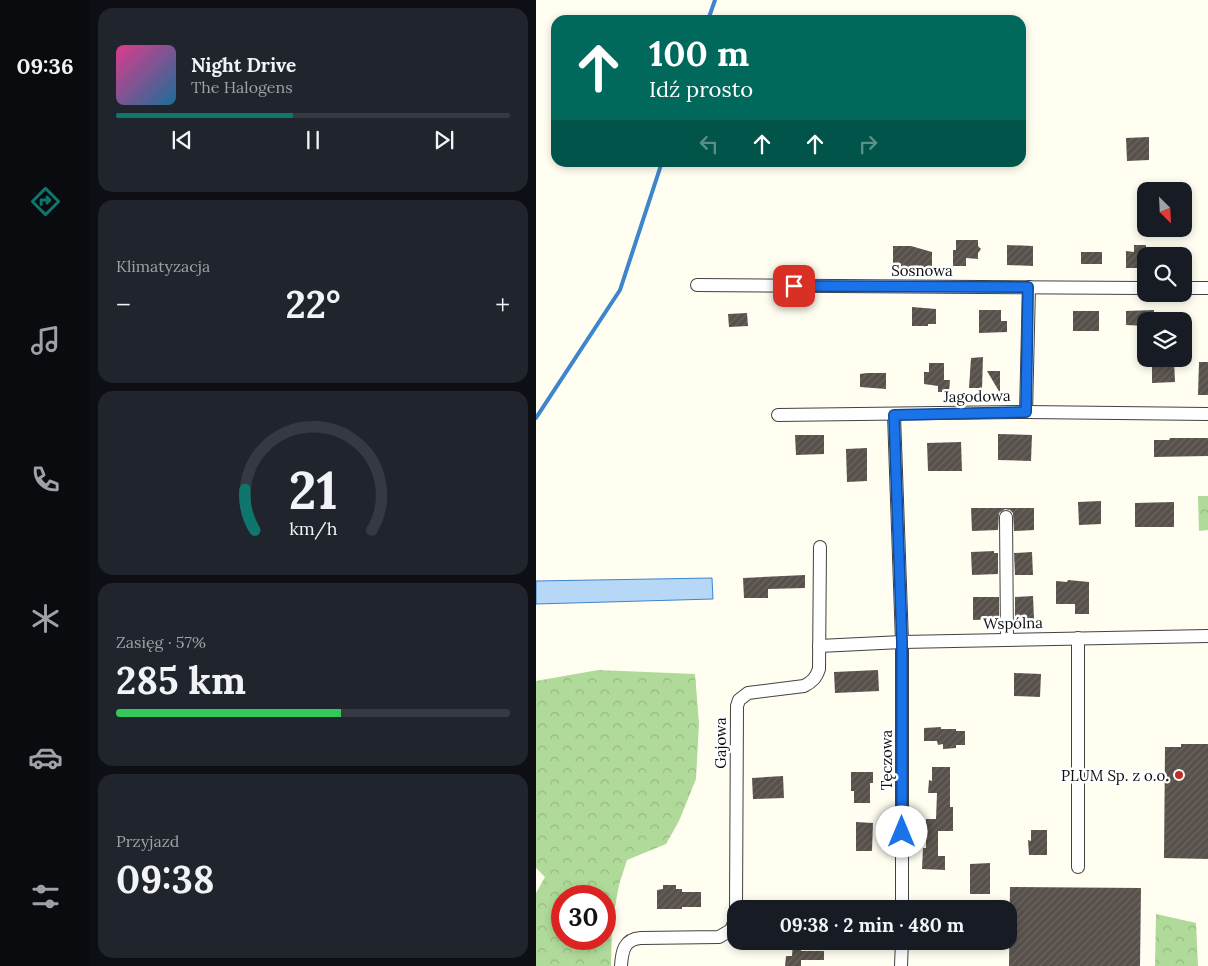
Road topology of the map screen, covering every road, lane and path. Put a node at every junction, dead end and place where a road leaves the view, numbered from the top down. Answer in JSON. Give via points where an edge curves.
{"nodes":[{"id":1,"x":697,"y":285,"type":"dead end"},
{"id":2,"x":1028,"y":287,"type":"junction"},
{"id":3,"x":1137,"y":288,"type":"edge"},
{"id":4,"x":1192,"y":288,"type":"edge"},
{"id":5,"x":1208,"y":288,"type":"edge"},
{"id":6,"x":1026,"y":412,"type":"junction"},
{"id":7,"x":1208,"y":414,"type":"edge"},
{"id":8,"x":894,"y":415,"type":"junction"},
{"id":9,"x":778,"y":416,"type":"dead end"},
{"id":10,"x":1006,"y":517,"type":"dead end"},
{"id":11,"x":820,"y":547,"type":"dead end"},
{"id":12,"x":1208,"y":636,"type":"edge"},
{"id":13,"x":1078,"y":638,"type":"junction"},
{"id":14,"x":1007,"y":639,"type":"junction"},
{"id":15,"x":902,"y":642,"type":"junction"},
{"id":16,"x":819,"y":646,"type":"junction"},
{"id":17,"x":1078,"y":868,"type":"dead end"},
{"id":18,"x":736,"y":900,"type":"edge"},
{"id":19,"x":902,"y":900,"type":"edge"},
{"id":20,"x":727,"y":932,"type":"edge"},
{"id":21,"x":902,"y":950,"type":"edge"},
{"id":22,"x":622,"y":966,"type":"edge"},
{"id":23,"x":901,"y":966,"type":"edge"}],
"edges":[{"from":1,"to":2,"type":"street","name":"Sosnowa"},
{"from":2,"to":3,"type":"street","name":"Sosnowa"},
{"from":2,"to":6,"type":"street"},
{"from":4,"to":5,"type":"street"},
{"from":6,"to":7,"type":"street","name":"Jagodowa"},
{"from":6,"to":8,"type":"street","name":"Jagodowa"},
{"from":8,"to":9,"type":"street","name":"Jagodowa"},
{"from":8,"to":15,"type":"street","name":"Tęczowa"},
{"from":10,"to":14,"type":"street"},
{"from":11,"to":16,"type":"street","name":"Gajowa"},
{"from":12,"to":13,"type":"street","name":"Wspólna"},
{"from":13,"to":14,"type":"street","name":"Wspólna"},
{"from":13,"to":17,"type":"street"},
{"from":14,"to":15,"type":"street","name":"Wspólna"},
{"from":15,"to":16,"type":"street","name":"Wspólna"},
{"from":15,"to":19,"type":"street","name":"Tęczowa"},
{"from":16,"to":18,"type":"street","name":"Gajowa","via":[[819,669],[810,683],[748,693],[737,706]]},
{"from":20,"to":22,"type":"street","via":[[719,937],[631,940],[623,948]]},
{"from":21,"to":23,"type":"street"}]}
